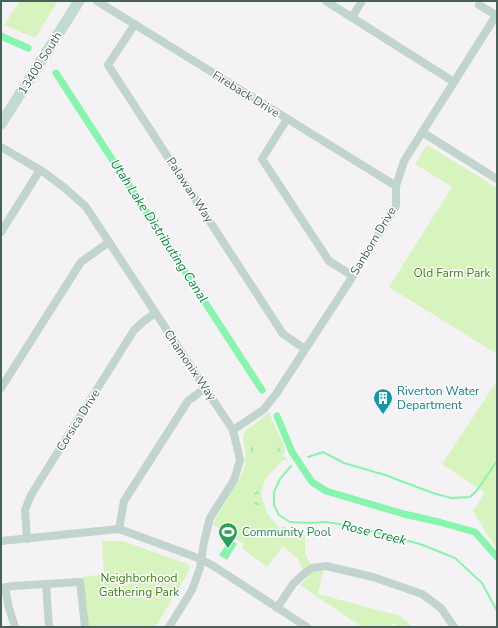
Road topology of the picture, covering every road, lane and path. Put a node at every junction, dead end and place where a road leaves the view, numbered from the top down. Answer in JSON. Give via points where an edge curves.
{"nodes":[{"id":1,"x":79,"y":1,"type":"edge"},
{"id":2,"x":97,"y":1,"type":"edge"},
{"id":3,"x":326,"y":1,"type":"edge"},
{"id":4,"x":362,"y":1,"type":"edge"},
{"id":5,"x":480,"y":5,"type":"dead end"},
{"id":6,"x":496,"y":14,"type":"edge"},
{"id":7,"x":352,"y":17,"type":"junction"},
{"id":8,"x":135,"y":24,"type":"junction"},
{"id":9,"x":454,"y":82,"type":"junction"},
{"id":10,"x":287,"y":119,"type":"junction"},
{"id":11,"x":1,"y":124,"type":"edge"},
{"id":12,"x":422,"y":132,"type":"junction"},
{"id":13,"x":1,"y":147,"type":"edge"},
{"id":14,"x":40,"y":170,"type":"junction"},
{"id":15,"x":497,"y":179,"type":"edge"},
{"id":16,"x":396,"y":186,"type":"junction"},
{"id":17,"x":1,"y":232,"type":"edge"},
{"id":18,"x":108,"y":242,"type":"junction"},
{"id":19,"x":353,"y":276,"type":"junction"},
{"id":20,"x":155,"y":313,"type":"junction"},
{"id":21,"x":305,"y":350,"type":"junction"},
{"id":22,"x":1,"y":388,"type":"edge"},
{"id":23,"x":205,"y":388,"type":"junction"},
{"id":24,"x":233,"y":430,"type":"junction"},
{"id":25,"x":119,"y":530,"type":"junction"},
{"id":26,"x":27,"y":539,"type":"junction"},
{"id":27,"x":1,"y":541,"type":"edge"},
{"id":28,"x":202,"y":560,"type":"junction"},
{"id":29,"x":46,"y":584,"type":"junction"},
{"id":30,"x":3,"y":588,"type":"edge"},
{"id":31,"x":277,"y":608,"type":"junction"},
{"id":32,"x":15,"y":627,"type":"edge"},
{"id":33,"x":49,"y":627,"type":"edge"},
{"id":34,"x":84,"y":627,"type":"edge"},
{"id":35,"x":169,"y":627,"type":"edge"},
{"id":36,"x":307,"y":627,"type":"edge"},
{"id":37,"x":454,"y":627,"type":"edge"}],
"edges":[{"from":1,"to":11,"type":"main road","name":"13400 South"},
{"from":2,"to":8,"type":"street","name":"Fireback Drive"},
{"from":3,"to":7,"type":"street"},
{"from":4,"to":7,"type":"street"},
{"from":5,"to":6,"type":"street"},
{"from":6,"to":9,"type":"street","name":"Sanborn Drive"},
{"from":7,"to":9,"type":"street"},
{"from":8,"to":10,"type":"street","name":"Fireback Drive"},
{"from":8,"to":21,"type":"street","name":"Palawan Way","via":[[108,65],[283,334]]},
{"from":9,"to":12,"type":"street","name":"Sanborn Drive"},
{"from":10,"to":16,"type":"street","name":"Fireback Drive"},
{"from":10,"to":19,"type":"street","via":[[262,159],[329,262]]},
{"from":12,"to":15,"type":"street"},
{"from":12,"to":16,"type":"street","name":"Sanborn Drive","via":[[404,161]]},
{"from":13,"to":14,"type":"street","name":"Chamonix Way"},
{"from":14,"to":17,"type":"street"},
{"from":14,"to":18,"type":"street","name":"Chamonix Way","via":[[86,207]]},
{"from":16,"to":19,"type":"street","name":"Sanborn Drive","via":[[396,206]]},
{"from":18,"to":20,"type":"street","name":"Chamonix Way"},
{"from":18,"to":22,"type":"street","via":[[81,262]]},
{"from":19,"to":21,"type":"street","name":"Sanborn Drive"},
{"from":20,"to":23,"type":"street","name":"Chamonix Way"},
{"from":20,"to":26,"type":"street","name":"Corsica Drive","via":[[134,330],[32,495],[25,510]]},
{"from":21,"to":24,"type":"street","name":"Sanborn Drive","via":[[276,394],[262,410]]},
{"from":23,"to":24,"type":"street","name":"Chamonix Way"},
{"from":23,"to":25,"type":"street","via":[[188,401],[124,502]]},
{"from":24,"to":28,"type":"street","name":"Chamonix Way","via":[[240,460],[234,480],[210,518]]},
{"from":25,"to":26,"type":"street"},
{"from":25,"to":28,"type":"street"},
{"from":26,"to":27,"type":"street"},
{"from":28,"to":31,"type":"street"},
{"from":28,"to":35,"type":"street","name":"Chamonix Way","via":[[192,590]]},
{"from":29,"to":30,"type":"street"},
{"from":29,"to":33,"type":"street"},
{"from":29,"to":34,"type":"street","via":[[80,582]]},
{"from":30,"to":32,"type":"street"},
{"from":31,"to":36,"type":"street"},
{"from":31,"to":37,"type":"street","via":[[293,584],[306,572],[312,568],[326,566],[373,577],[422,594],[441,608]]}]}
